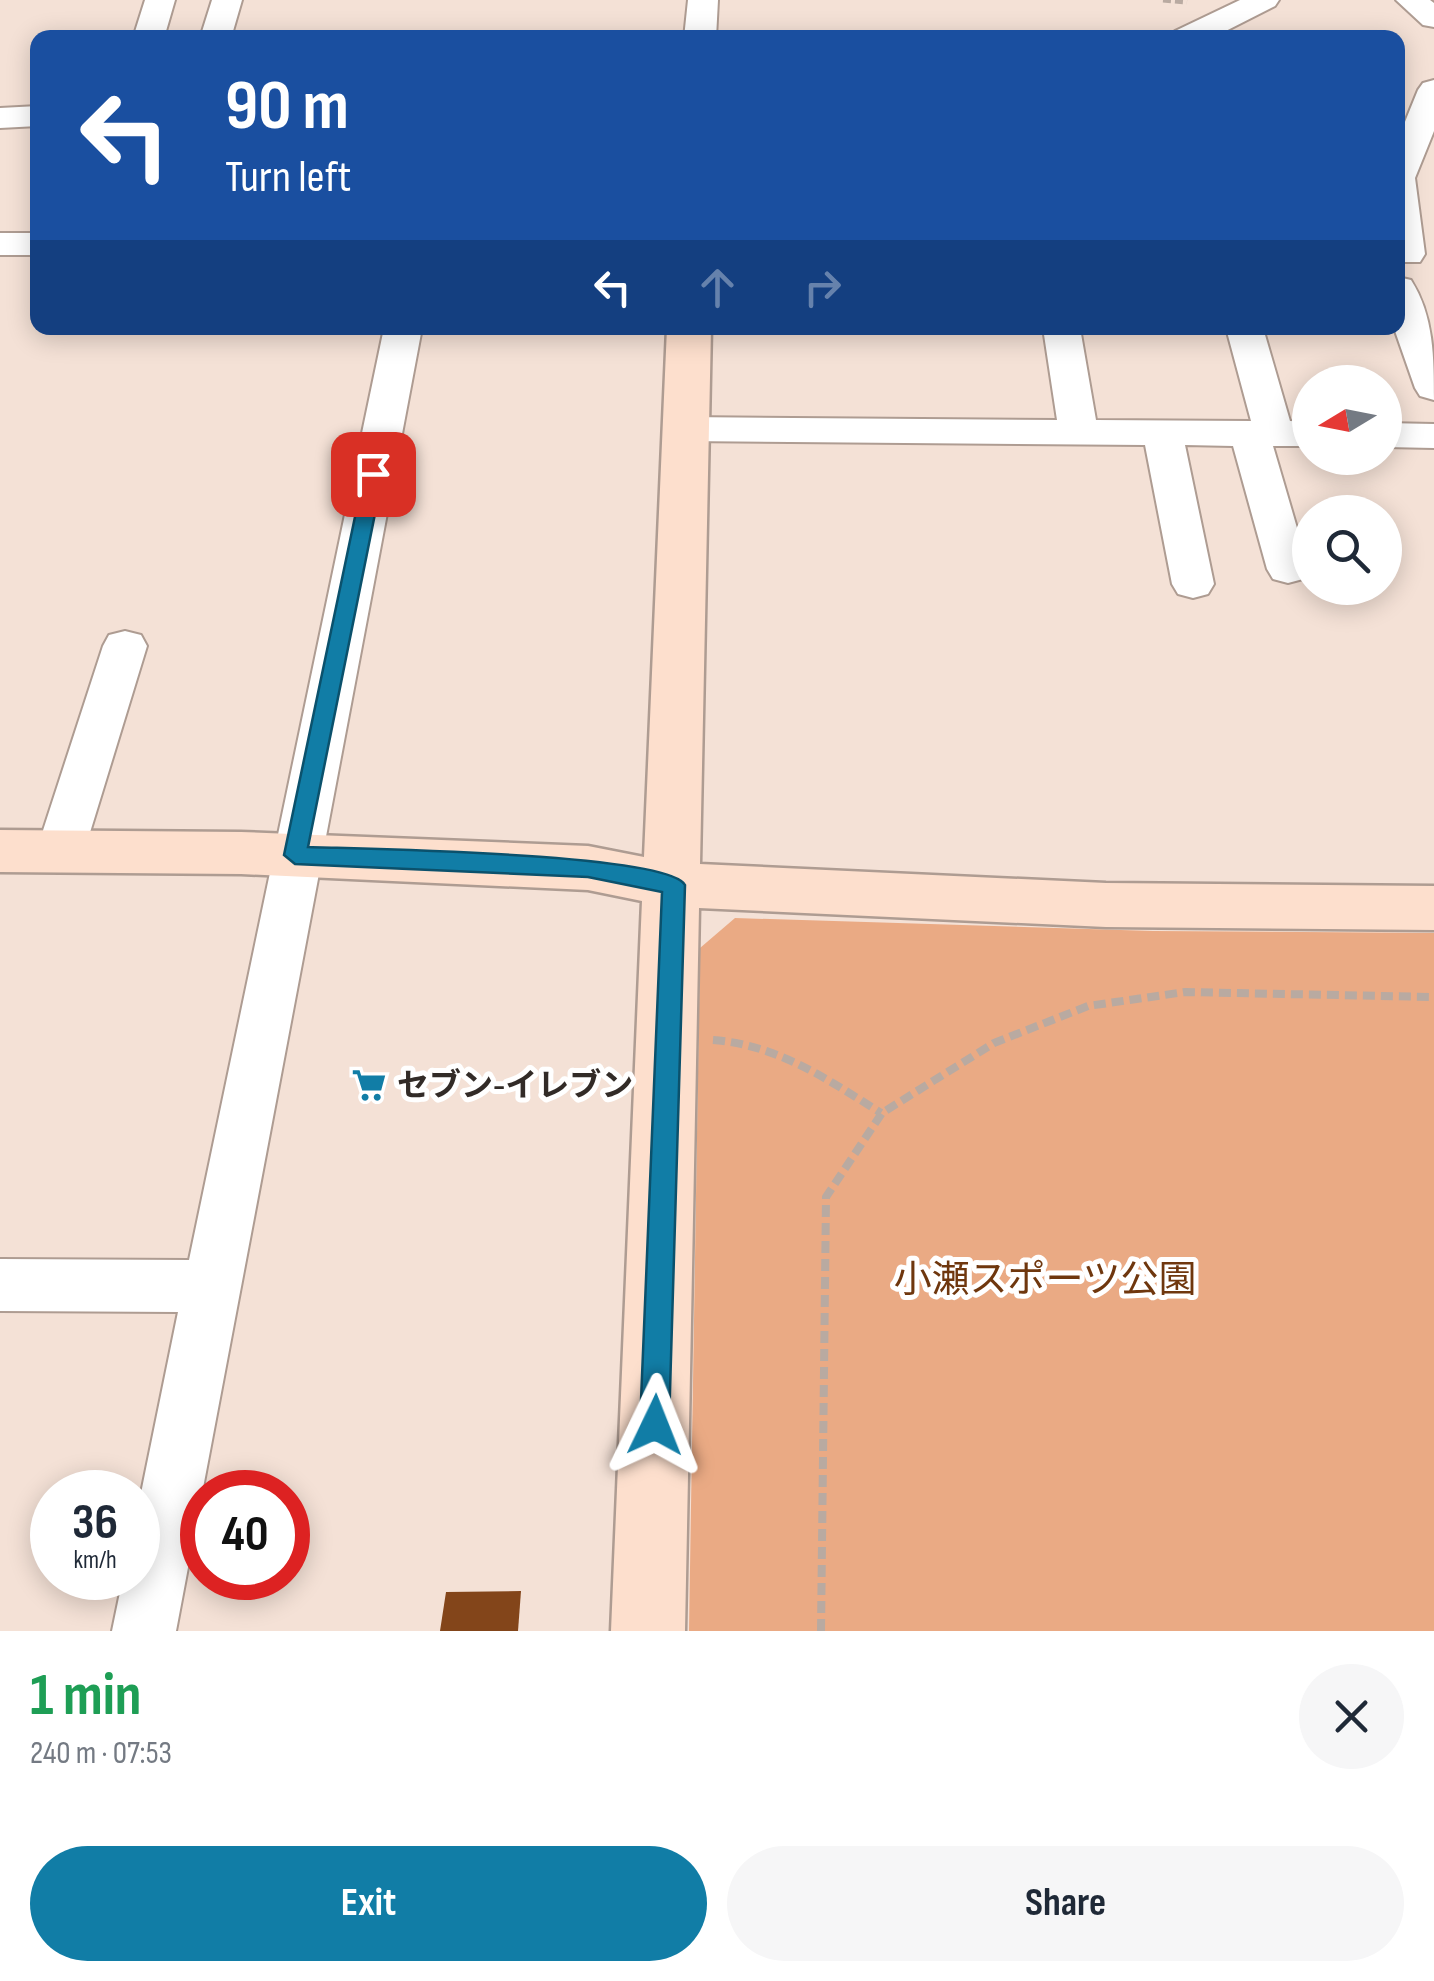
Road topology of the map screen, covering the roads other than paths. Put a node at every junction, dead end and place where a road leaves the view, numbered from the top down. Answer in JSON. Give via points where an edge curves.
{"nodes":[{"id":1,"x":160,"y":0,"type":"edge"},
{"id":2,"x":227,"y":0,"type":"edge"},
{"id":3,"x":703,"y":0,"type":"edge"},
{"id":4,"x":1264,"y":0,"type":"edge"},
{"id":5,"x":151,"y":30,"type":"edge"},
{"id":6,"x":218,"y":30,"type":"edge"},
{"id":7,"x":701,"y":30,"type":"edge"},
{"id":8,"x":1202,"y":30,"type":"edge"},
{"id":9,"x":1420,"y":96,"type":"edge"},
{"id":10,"x":30,"y":116,"type":"edge"},
{"id":11,"x":0,"y":118,"type":"edge"},
{"id":12,"x":1405,"y":152,"type":"edge"},
{"id":13,"x":1405,"y":232,"type":"edge"},
{"id":14,"x":0,"y":244,"type":"edge"},
{"id":15,"x":30,"y":244,"type":"edge"},
{"id":16,"x":1409,"y":263,"type":"edge"},
{"id":17,"x":402,"y":335,"type":"edge"},
{"id":18,"x":690,"y":335,"type":"edge"},
{"id":19,"x":1062,"y":335,"type":"edge"},
{"id":20,"x":1248,"y":335,"type":"edge"},
{"id":21,"x":1434,"y":388,"type":"edge"},
{"id":22,"x":684,"y":429,"type":"junction"},
{"id":23,"x":1078,"y":430,"type":"junction"},
{"id":24,"x":1162,"y":431,"type":"junction"},
{"id":25,"x":1278,"y":433,"type":"edge"},
{"id":26,"x":1402,"y":435,"type":"edge"},
{"id":27,"x":1434,"y":436,"type":"edge"},
{"id":28,"x":1288,"y":568,"type":"dead end"},
{"id":29,"x":1193,"y":584,"type":"dead end"},
{"id":30,"x":125,"y":646,"type":"dead end"},
{"id":31,"x":0,"y":851,"type":"edge"},
{"id":32,"x":60,"y":852,"type":"junction"},
{"id":33,"x":295,"y":855,"type":"junction"},
{"id":34,"x":674,"y":885,"type":"junction"},
{"id":35,"x":1434,"y":908,"type":"edge"},
{"id":36,"x":0,"y":1285,"type":"edge"},
{"id":37,"x":212,"y":1286,"type":"junction"},
{"id":38,"x":144,"y":1631,"type":"edge"},
{"id":39,"x":648,"y":1631,"type":"edge"}],
"edges":[{"from":1,"to":5,"type":"street"},
{"from":2,"to":6,"type":"street"},
{"from":3,"to":7,"type":"street"},
{"from":4,"to":8,"type":"street"},
{"from":9,"to":12,"type":"street"},
{"from":10,"to":11,"type":"street"},
{"from":13,"to":16,"type":"street"},
{"from":14,"to":15,"type":"street"},
{"from":16,"to":21,"type":"street"},
{"from":17,"to":33,"type":"street"},
{"from":18,"to":22,"type":"street"},
{"from":19,"to":23,"type":"street"},
{"from":20,"to":25,"type":"street"},
{"from":22,"to":23,"type":"street"},
{"from":22,"to":34,"type":"street"},
{"from":23,"to":24,"type":"street"},
{"from":24,"to":25,"type":"street"},
{"from":24,"to":29,"type":"street"},
{"from":25,"to":28,"type":"street"},
{"from":26,"to":27,"type":"street"},
{"from":30,"to":32,"type":"street"},
{"from":31,"to":32,"type":"street"},
{"from":32,"to":33,"type":"street"},
{"from":33,"to":34,"type":"street","via":[[588,868]]},
{"from":33,"to":37,"type":"street"},
{"from":34,"to":35,"type":"street","via":[[1106,905]]},
{"from":34,"to":39,"type":"street"},
{"from":36,"to":37,"type":"street"},
{"from":37,"to":38,"type":"street"}]}
